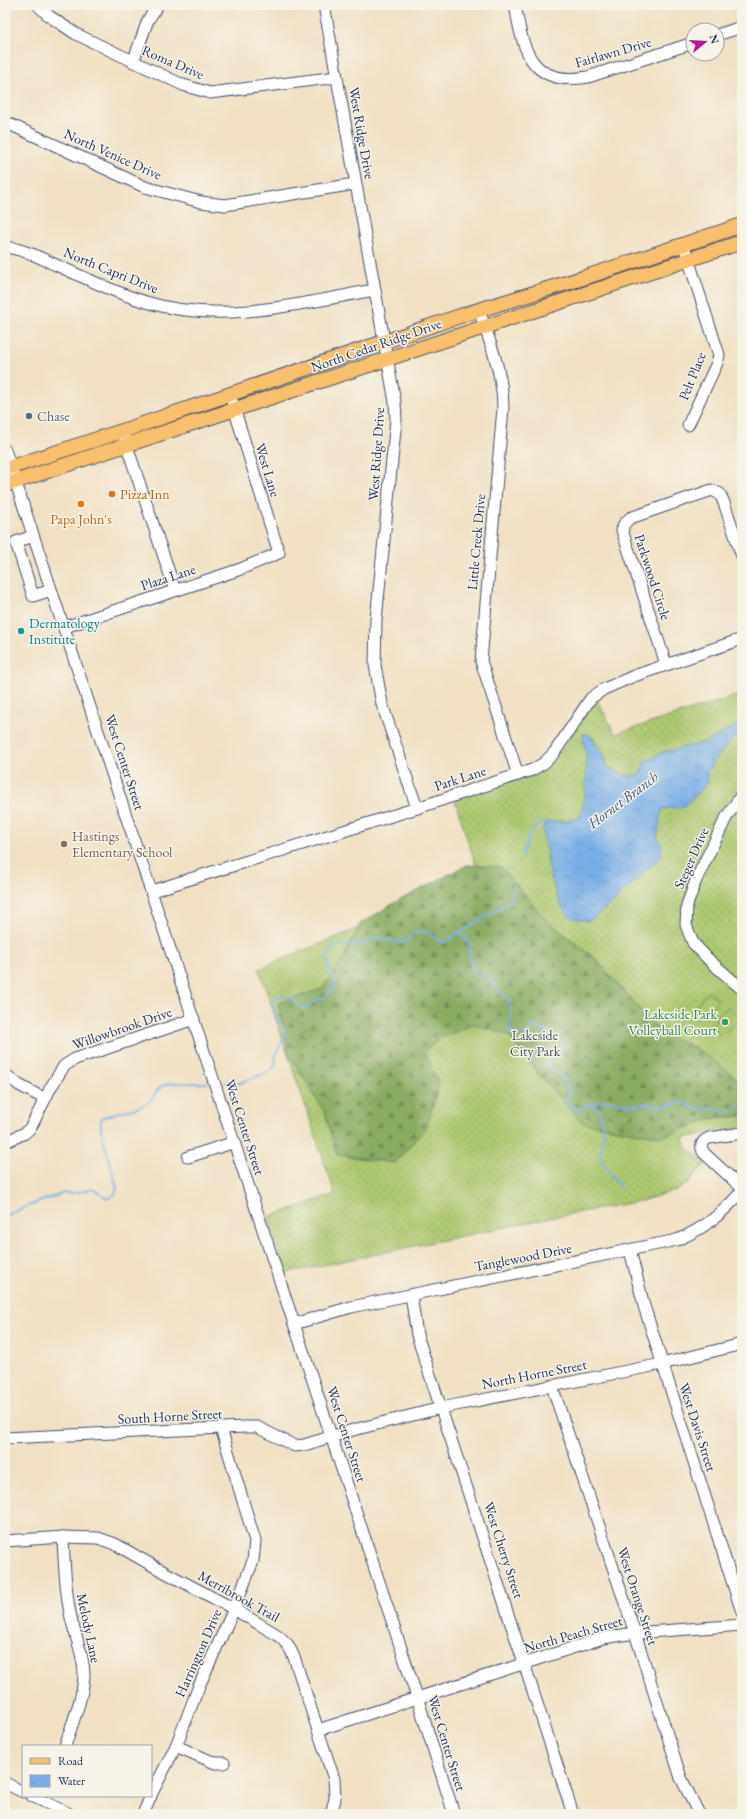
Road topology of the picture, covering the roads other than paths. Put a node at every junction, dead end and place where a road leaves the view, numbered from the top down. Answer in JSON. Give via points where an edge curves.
{"nodes":[{"id":1,"x":38,"y":5,"type":"edge"},
{"id":2,"x":158,"y":5,"type":"edge"},
{"id":3,"x":324,"y":5,"type":"edge"},
{"id":4,"x":515,"y":5,"type":"edge"},
{"id":5,"x":742,"y":27,"type":"edge"},
{"id":6,"x":725,"y":32,"type":"edge"},
{"id":7,"x":685,"y":46,"type":"edge"},
{"id":8,"x":133,"y":62,"type":"junction"},
{"id":9,"x":337,"y":77,"type":"junction"},
{"id":10,"x":5,"y":122,"type":"edge"},
{"id":11,"x":355,"y":184,"type":"junction"},
{"id":12,"x":742,"y":225,"type":"edge"},
{"id":13,"x":742,"y":242,"type":"edge"},
{"id":14,"x":684,"y":246,"type":"junction"},
{"id":15,"x":5,"y":247,"type":"edge"},
{"id":16,"x":689,"y":260,"type":"junction"},
{"id":17,"x":374,"y":290,"type":"junction"},
{"id":18,"x":479,"y":310,"type":"junction"},
{"id":19,"x":484,"y":327,"type":"junction"},
{"id":20,"x":383,"y":343,"type":"junction"},
{"id":21,"x":386,"y":360,"type":"junction"},
{"id":22,"x":230,"y":395,"type":"junction"},
{"id":23,"x":235,"y":410,"type":"junction"},
{"id":24,"x":688,"y":425,"type":"dead end"},
{"id":25,"x":122,"y":432,"type":"junction"},
{"id":26,"x":127,"y":445,"type":"junction"},
{"id":27,"x":5,"y":450,"type":"edge"},
{"id":28,"x":8,"y":468,"type":"edge"},
{"id":29,"x":10,"y":484,"type":"edge"},
{"id":30,"x":33,"y":536,"type":"junction"},
{"id":31,"x":279,"y":553,"type":"joint"},
{"id":32,"x":742,"y":556,"type":"edge"},
{"id":33,"x":51,"y":590,"type":"junction"},
{"id":34,"x":175,"y":590,"type":"junction"},
{"id":35,"x":65,"y":627,"type":"junction"},
{"id":36,"x":742,"y":639,"type":"edge"},
{"id":37,"x":666,"y":664,"type":"junction"},
{"id":38,"x":518,"y":775,"type":"junction"},
{"id":39,"x":742,"y":794,"type":"edge"},
{"id":40,"x":417,"y":808,"type":"junction"},
{"id":41,"x":152,"y":891,"type":"junction"},
{"id":42,"x":742,"y":989,"type":"edge"},
{"id":43,"x":194,"y":1019,"type":"junction"},
{"id":44,"x":5,"y":1074,"type":"edge"},
{"id":45,"x":45,"y":1098,"type":"junction"},
{"id":46,"x":742,"y":1133,"type":"edge"},
{"id":47,"x":5,"y":1142,"type":"edge"},
{"id":48,"x":234,"y":1142,"type":"junction"},
{"id":49,"x":188,"y":1158,"type":"dead end"},
{"id":50,"x":742,"y":1189,"type":"edge"},
{"id":51,"x":630,"y":1250,"type":"junction"},
{"id":52,"x":411,"y":1295,"type":"junction"},
{"id":53,"x":294,"y":1324,"type":"junction"},
{"id":54,"x":742,"y":1344,"type":"edge"},
{"id":55,"x":662,"y":1364,"type":"junction"},
{"id":56,"x":552,"y":1386,"type":"junction"},
{"id":57,"x":441,"y":1408,"type":"junction"},
{"id":58,"x":221,"y":1428,"type":"junction"},
{"id":59,"x":331,"y":1436,"type":"junction"},
{"id":60,"x":5,"y":1438,"type":"edge"},
{"id":61,"x":63,"y":1537,"type":"junction"},
{"id":62,"x":5,"y":1541,"type":"edge"},
{"id":63,"x":234,"y":1609,"type":"junction"},
{"id":64,"x":742,"y":1612,"type":"edge"},
{"id":65,"x":742,"y":1625,"type":"edge"},
{"id":66,"x":635,"y":1633,"type":"junction"},
{"id":67,"x":525,"y":1664,"type":"junction"},
{"id":68,"x":417,"y":1697,"type":"junction"},
{"id":69,"x":318,"y":1730,"type":"junction"},
{"id":70,"x":65,"y":1745,"type":"edge"},
{"id":71,"x":176,"y":1746,"type":"junction"},
{"id":72,"x":224,"y":1763,"type":"dead end"},
{"id":73,"x":5,"y":1783,"type":"edge"},
{"id":74,"x":22,"y":1792,"type":"edge"},
{"id":75,"x":152,"y":1794,"type":"edge"},
{"id":76,"x":39,"y":1797,"type":"edge"},
{"id":77,"x":151,"y":1797,"type":"edge"},
{"id":78,"x":70,"y":1814,"type":"edge"},
{"id":79,"x":143,"y":1814,"type":"edge"},
{"id":80,"x":331,"y":1814,"type":"edge"},
{"id":81,"x":454,"y":1814,"type":"edge"},
{"id":82,"x":573,"y":1814,"type":"edge"},
{"id":83,"x":699,"y":1814,"type":"edge"}],
"edges":[{"from":1,"to":8,"type":"street","name":"Roma Drive","via":[[49,16],[76,34]]},
{"from":2,"to":8,"type":"street","via":[[148,20]]},
{"from":3,"to":9,"type":"street","name":"West Ridge Drive"},
{"from":4,"to":7,"type":"street","name":"Fairlawn Drive","via":[[520,38],[528,56],[541,71],[555,77],[573,80],[588,77]]},
{"from":5,"to":6,"type":"street"},
{"from":8,"to":9,"type":"street","name":"Roma Drive","via":[[183,85],[210,93]]},
{"from":9,"to":11,"type":"street","name":"West Ridge Drive"},
{"from":10,"to":11,"type":"street","name":"North Venice Drive","via":[[146,187],[201,202],[225,205]]},
{"from":11,"to":17,"type":"street","name":"West Ridge Drive"},
{"from":12,"to":14,"type":"main road","name":"North Cedar Ridge Drive"},
{"from":13,"to":16,"type":"main road","name":"North Cedar Ridge Drive"},
{"from":14,"to":16,"type":"street","name":"Pelt Place"},
{"from":14,"to":18,"type":"main road","name":"North Cedar Ridge Drive"},
{"from":15,"to":17,"type":"street","name":"North Capri Drive","via":[[28,252],[146,303],[184,310],[237,313],[282,308]]},
{"from":16,"to":19,"type":"main road","name":"North Cedar Ridge Drive"},
{"from":16,"to":24,"type":"street","name":"Pelt Place","via":[[719,355]]},
{"from":17,"to":20,"type":"street","name":"West Ridge Drive"},
{"from":18,"to":19,"type":"street","name":"Little Creek Drive"},
{"from":18,"to":20,"type":"main road","name":"North Cedar Ridge Drive"},
{"from":19,"to":21,"type":"main road","name":"North Cedar Ridge Drive"},
{"from":19,"to":38,"type":"street","name":"Little Creek Drive","via":[[499,372],[503,408],[481,660]]},
{"from":20,"to":21,"type":"street","name":"West Ridge Drive"},
{"from":20,"to":22,"type":"main road","name":"North Cedar Ridge Drive"},
{"from":21,"to":23,"type":"main road","name":"North Cedar Ridge Drive"},
{"from":21,"to":40,"type":"street","name":"West Ridge Drive","via":[[396,420],[376,620],[375,664],[382,704]]},
{"from":22,"to":23,"type":"street","name":"West Lane"},
{"from":22,"to":25,"type":"main road","name":"North Cedar Ridge Drive"},
{"from":23,"to":26,"type":"main road","name":"North Cedar Ridge Drive"},
{"from":23,"to":31,"type":"street","name":"West Lane"},
{"from":25,"to":26,"type":"street"},
{"from":25,"to":28,"type":"main road","name":"North Cedar Ridge Drive"},
{"from":26,"to":29,"type":"main road","name":"North Cedar Ridge Drive"},
{"from":26,"to":34,"type":"street"},
{"from":27,"to":28,"type":"street","name":"West Center Street"},
{"from":28,"to":29,"type":"street","name":"West Center Street"},
{"from":29,"to":30,"type":"street","name":"West Center Street"},
{"from":30,"to":33,"type":"street","name":"West Center Street"},
{"from":30,"to":33,"type":"street","via":[[16,542],[33,596]]},
{"from":31,"to":34,"type":"street","name":"Plaza Lane","via":[[238,570]]},
{"from":32,"to":37,"type":"street","name":"Parkwood Circle","via":[[720,494],[712,490],[630,518],[624,524],[622,530]]},
{"from":33,"to":35,"type":"street","name":"West Center Street"},
{"from":34,"to":35,"type":"street","name":"Plaza Lane"},
{"from":35,"to":41,"type":"street","name":"West Center Street"},
{"from":36,"to":37,"type":"street","name":"Park Lane"},
{"from":37,"to":38,"type":"street","name":"Park Lane","via":[[604,688],[591,698],[544,763]]},
{"from":38,"to":40,"type":"street","name":"Park Lane"},
{"from":39,"to":42,"type":"street","name":"Steger Drive","via":[[726,818],[696,880],[687,905],[686,926],[693,943]]},
{"from":40,"to":41,"type":"street","name":"Park Lane"},
{"from":41,"to":43,"type":"street","name":"West Center Street"},
{"from":43,"to":45,"type":"street","name":"Willowbrook Drive","via":[[76,1059],[64,1066]]},
{"from":43,"to":48,"type":"street","name":"West Center Street"},
{"from":44,"to":45,"type":"street","via":[[19,1086]]},
{"from":45,"to":47,"type":"street","name":"Willowbrook Drive","via":[[25,1133]]},
{"from":46,"to":50,"type":"street","via":[[709,1138],[701,1144],[704,1153]]},
{"from":48,"to":49,"type":"street"},
{"from":48,"to":53,"type":"street","name":"West Center Street"},
{"from":50,"to":51,"type":"street","name":"Tanglewood Drive","via":[[718,1216],[694,1233],[677,1240]]},
{"from":51,"to":52,"type":"street","name":"Tanglewood Drive"},
{"from":51,"to":55,"type":"street","name":"West Davis Street"},
{"from":52,"to":53,"type":"street","name":"Tanglewood Drive","via":[[351,1307]]},
{"from":52,"to":57,"type":"street","name":"West Cherry Street","via":[[417,1335]]},
{"from":53,"to":59,"type":"street","name":"West Center Street"},
{"from":54,"to":55,"type":"street","name":"North Horne Street"},
{"from":55,"to":56,"type":"street","name":"North Horne Street"},
{"from":55,"to":64,"type":"street","name":"West Davis Street"},
{"from":56,"to":57,"type":"street","name":"North Horne Street"},
{"from":56,"to":66,"type":"street","name":"West Orange Street"},
{"from":57,"to":59,"type":"street","name":"North Horne Street"},
{"from":57,"to":67,"type":"street","name":"West Cherry Street"},
{"from":58,"to":59,"type":"street","name":"South Horne Street","via":[[258,1428],[295,1446]]},
{"from":58,"to":60,"type":"street","name":"South Horne Street"},
{"from":58,"to":63,"type":"street","name":"Harrington Drive","via":[[255,1542],[253,1561]]},
{"from":59,"to":68,"type":"street","name":"West Center Street"},
{"from":61,"to":62,"type":"street","name":"Merribrook Trail"},
{"from":61,"to":63,"type":"street","name":"Merribrook Trail","via":[[98,1538],[115,1544]]},
{"from":61,"to":70,"type":"street","name":"Melody Lane","via":[[68,1603],[74,1633],[82,1654],[84,1674],[82,1692]]},
{"from":63,"to":69,"type":"street","name":"Merribrook Trail","via":[[279,1636],[288,1645]]},
{"from":63,"to":71,"type":"street","name":"Harrington Drive","via":[[199,1686]]},
{"from":65,"to":66,"type":"street","name":"North Peach Street"},
{"from":66,"to":67,"type":"street","name":"North Peach Street","via":[[603,1638]]},
{"from":66,"to":83,"type":"street","name":"West Orange Street","via":[[682,1778]]},
{"from":67,"to":68,"type":"street","name":"North Peach Street"},
{"from":67,"to":82,"type":"street","name":"West Cherry Street"},
{"from":68,"to":69,"type":"street","name":"North Peach Street"},
{"from":68,"to":81,"type":"street","name":"West Center Street"},
{"from":69,"to":80,"type":"street","name":"Merribrook Trail","via":[[334,1779],[335,1799]]},
{"from":71,"to":72,"type":"street","via":[[214,1763]]},
{"from":71,"to":75,"type":"street","name":"Harrington Drive"},
{"from":73,"to":74,"type":"street"},
{"from":76,"to":78,"type":"street"},
{"from":77,"to":79,"type":"street","name":"Harrington Drive"}]}
